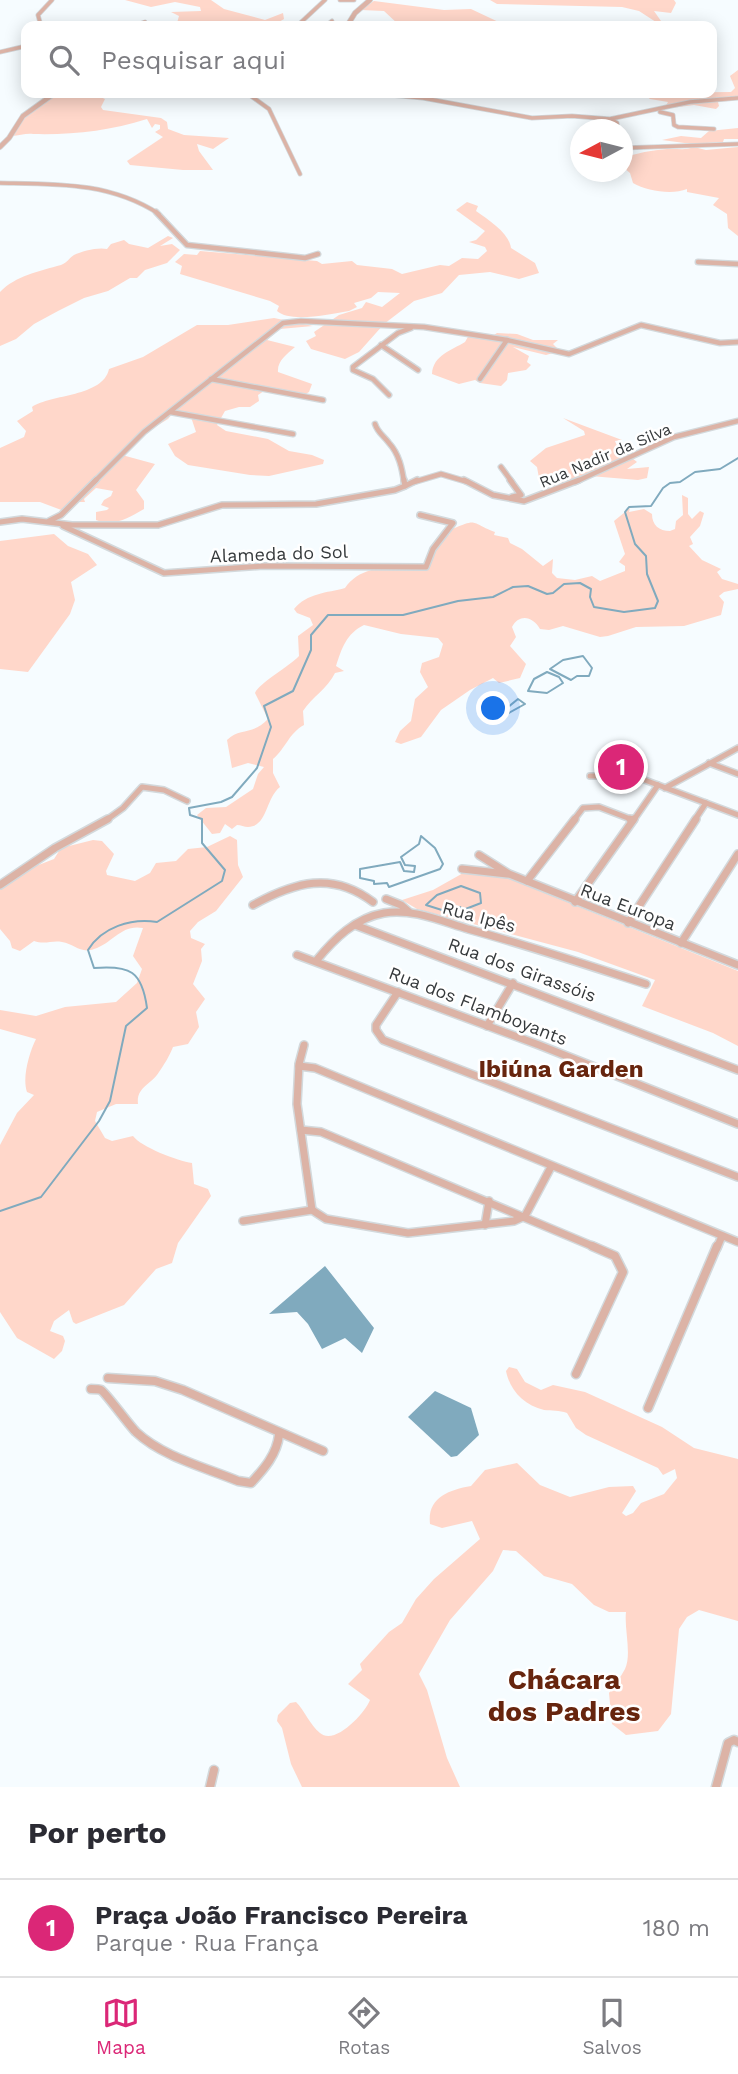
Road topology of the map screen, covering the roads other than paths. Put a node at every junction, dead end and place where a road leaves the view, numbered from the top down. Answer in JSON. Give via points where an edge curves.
{"nodes":[{"id":1,"x":52,"y":0,"type":"edge"},
{"id":2,"x":326,"y":0,"type":"edge"},
{"id":3,"x":340,"y":0,"type":"edge"},
{"id":4,"x":354,"y":0,"type":"edge"},
{"id":5,"x":370,"y":0,"type":"edge"},
{"id":6,"x":40,"y":21,"type":"edge"},
{"id":7,"x":302,"y":21,"type":"edge"},
{"id":8,"x":350,"y":21,"type":"edge"},
{"id":9,"x":21,"y":47,"type":"edge"},
{"id":10,"x":0,"y":52,"type":"edge"},
{"id":11,"x":47,"y":98,"type":"edge"},
{"id":12,"x":254,"y":98,"type":"edge"},
{"id":13,"x":414,"y":98,"type":"edge"},
{"id":14,"x":738,"y":98,"type":"edge"},
{"id":15,"x":655,"y":111,"type":"junction"},
{"id":16,"x":610,"y":119,"type":"joint"},
{"id":17,"x":714,"y":129,"type":"dead end"},
{"id":18,"x":738,"y":144,"type":"edge"},
{"id":19,"x":0,"y":147,"type":"edge"},
{"id":20,"x":633,"y":148,"type":"edge"},
{"id":21,"x":300,"y":174,"type":"dead end"},
{"id":22,"x":0,"y":183,"type":"edge"},
{"id":23,"x":318,"y":254,"type":"dead end"},
{"id":24,"x":698,"y":262,"type":"dead end"},
{"id":25,"x":738,"y":264,"type":"edge"},
{"id":26,"x":416,"y":327,"type":"junction"},
{"id":27,"x":507,"y":340,"type":"junction"},
{"id":28,"x":738,"y":342,"type":"edge"},
{"id":29,"x":382,"y":345,"type":"junction"},
{"id":30,"x":418,"y":370,"type":"dead end"},
{"id":31,"x":211,"y":379,"type":"junction"},
{"id":32,"x":480,"y":379,"type":"dead end"},
{"id":33,"x":389,"y":395,"type":"dead end"},
{"id":34,"x":323,"y":400,"type":"dead end"},
{"id":35,"x":170,"y":412,"type":"junction"},
{"id":36,"x":738,"y":421,"type":"edge"},
{"id":37,"x":375,"y":424,"type":"dead end"},
{"id":38,"x":293,"y":434,"type":"dead end"},
{"id":39,"x":501,"y":467,"type":"dead end"},
{"id":40,"x":405,"y":485,"type":"junction"},
{"id":41,"x":490,"y":492,"type":"junction"},
{"id":42,"x":420,"y":515,"type":"dead end"},
{"id":43,"x":49,"y":521,"type":"junction"},
{"id":44,"x":0,"y":522,"type":"edge"},
{"id":45,"x":58,"y":523,"type":"junction"},
{"id":46,"x":738,"y":748,"type":"edge"},
{"id":47,"x":625,"y":759,"type":"dead end"},
{"id":48,"x":709,"y":764,"type":"junction"},
{"id":49,"x":738,"y":774,"type":"edge"},
{"id":50,"x":590,"y":776,"type":"dead end"},
{"id":51,"x":634,"y":776,"type":"junction"},
{"id":52,"x":661,"y":786,"type":"junction"},
{"id":53,"x":187,"y":801,"type":"dead end"},
{"id":54,"x":706,"y":803,"type":"junction"},
{"id":55,"x":738,"y":815,"type":"edge"},
{"id":56,"x":633,"y":820,"type":"junction"},
{"id":57,"x":738,"y":854,"type":"edge"},
{"id":58,"x":479,"y":855,"type":"dead end"},
{"id":59,"x":462,"y":869,"type":"dead end"},
{"id":60,"x":509,"y":874,"type":"junction"},
{"id":61,"x":527,"y":881,"type":"junction"},
{"id":62,"x":0,"y":885,"type":"edge"},
{"id":63,"x":386,"y":899,"type":"dead end"},
{"id":64,"x":373,"y":902,"type":"dead end"},
{"id":65,"x":575,"y":902,"type":"junction"},
{"id":66,"x":253,"y":905,"type":"dead end"},
{"id":67,"x":409,"y":912,"type":"junction"},
{"id":68,"x":628,"y":923,"type":"junction"},
{"id":69,"x":355,"y":925,"type":"junction"},
{"id":70,"x":681,"y":943,"type":"junction"},
{"id":71,"x":297,"y":955,"type":"dead end"},
{"id":72,"x":316,"y":961,"type":"junction"},
{"id":73,"x":737,"y":963,"type":"edge"},
{"id":74,"x":513,"y":984,"type":"junction"},
{"id":75,"x":646,"y":984,"type":"dead end"},
{"id":76,"x":398,"y":992,"type":"junction"},
{"id":77,"x":487,"y":1026,"type":"junction"},
{"id":78,"x":304,"y":1045,"type":"dead end"},
{"id":79,"x":299,"y":1066,"type":"junction"},
{"id":80,"x":738,"y":1070,"type":"edge"},
{"id":81,"x":738,"y":1124,"type":"edge"},
{"id":82,"x":301,"y":1130,"type":"junction"},
{"id":83,"x":551,"y":1167,"type":"junction"},
{"id":84,"x":738,"y":1177,"type":"edge"},
{"id":85,"x":489,"y":1201,"type":"junction"},
{"id":86,"x":312,"y":1210,"type":"junction"},
{"id":87,"x":525,"y":1216,"type":"junction"},
{"id":88,"x":243,"y":1221,"type":"dead end"},
{"id":89,"x":485,"y":1225,"type":"junction"},
{"id":90,"x":722,"y":1236,"type":"junction"},
{"id":91,"x":738,"y":1242,"type":"edge"},
{"id":92,"x":576,"y":1374,"type":"dead end"},
{"id":93,"x":108,"y":1378,"type":"dead end"},
{"id":94,"x":91,"y":1389,"type":"dead end"},
{"id":95,"x":648,"y":1408,"type":"dead end"},
{"id":96,"x":279,"y":1435,"type":"junction"},
{"id":97,"x":323,"y":1451,"type":"dead end"},
{"id":98,"x":738,"y":1742,"type":"edge"},
{"id":99,"x":214,"y":1770,"type":"dead end"},
{"id":100,"x":210,"y":1787,"type":"edge"},
{"id":101,"x":716,"y":1787,"type":"edge"}],
"edges":[{"from":1,"to":6,"type":"street","via":[[38,15]]},
{"from":2,"to":7,"type":"street"},
{"from":3,"to":4,"type":"street"},
{"from":5,"to":8,"type":"street"},
{"from":9,"to":10,"type":"street"},
{"from":11,"to":19,"type":"street","via":[[29,109]]},
{"from":12,"to":21,"type":"street","via":[[269,109]]},
{"from":13,"to":16,"type":"street","via":[[533,118]]},
{"from":14,"to":15,"type":"street"},
{"from":15,"to":16,"type":"street"},
{"from":15,"to":17,"type":"street","via":[[673,115],[678,127]]},
{"from":18,"to":20,"type":"street"},
{"from":22,"to":23,"type":"street","via":[[115,191],[156,212],[187,245],[305,258]]},
{"from":24,"to":25,"type":"street"},
{"from":26,"to":27,"type":"street"},
{"from":26,"to":29,"type":"street","via":[[398,332]]},
{"from":26,"to":31,"type":"street","via":[[283,323]]},
{"from":27,"to":28,"type":"street","via":[[572,354],[643,325],[720,343]]},
{"from":27,"to":32,"type":"street"},
{"from":29,"to":30,"type":"street"},
{"from":29,"to":33,"type":"street","via":[[353,370],[373,379]]},
{"from":31,"to":34,"type":"street"},
{"from":31,"to":35,"type":"street"},
{"from":35,"to":38,"type":"street"},
{"from":35,"to":43,"type":"street","via":[[61,515]]},
{"from":36,"to":41,"type":"street","name":"Rua Nadir da Silva","via":[[674,437],[533,499],[511,501]]},
{"from":37,"to":40,"type":"street","via":[[397,451]]},
{"from":39,"to":41,"type":"street","via":[[521,495],[515,498]]},
{"from":40,"to":41,"type":"street","name":"Rua Nadir da Silva","via":[[434,473]]},
{"from":40,"to":45,"type":"street","name":"Rua Nadir da Silva","via":[[316,504],[222,505],[158,525]]},
{"from":42,"to":45,"type":"street","name":"Alameda do Sol","via":[[453,523],[426,567],[263,566],[174,573],[124,556]]},
{"from":43,"to":44,"type":"street"},
{"from":43,"to":45,"type":"street"},
{"from":46,"to":48,"type":"street"},
{"from":47,"to":51,"type":"street"},
{"from":48,"to":49,"type":"street"},
{"from":48,"to":52,"type":"street"},
{"from":50,"to":51,"type":"street"},
{"from":51,"to":52,"type":"street"},
{"from":52,"to":54,"type":"street"},
{"from":52,"to":56,"type":"street"},
{"from":53,"to":62,"type":"street","via":[[164,790],[142,787],[123,808],[90,831]]},
{"from":54,"to":55,"type":"street"},
{"from":54,"to":68,"type":"street"},
{"from":56,"to":61,"type":"street","via":[[599,807],[583,808]]},
{"from":56,"to":65,"type":"street"},
{"from":57,"to":70,"type":"street"},
{"from":58,"to":60,"type":"street","name":"Rua Europa"},
{"from":59,"to":60,"type":"street","name":"Rua Europa"},
{"from":60,"to":61,"type":"street","name":"Rua Europa"},
{"from":61,"to":65,"type":"street","name":"Rua Europa"},
{"from":63,"to":67,"type":"street"},
{"from":64,"to":66,"type":"street","via":[[355,887],[313,883],[294,886]]},
{"from":65,"to":68,"type":"street","name":"Rua Europa"},
{"from":67,"to":69,"type":"street","name":"Rua Ipês","via":[[383,913]]},
{"from":67,"to":75,"type":"street","name":"Rua Ipês","via":[[540,948]]},
{"from":68,"to":70,"type":"street","name":"Rua Europa"},
{"from":69,"to":72,"type":"street","name":"Rua Ipês","via":[[337,936]]},
{"from":69,"to":74,"type":"street","name":"Rua dos Girassóis"},
{"from":70,"to":73,"type":"street","name":"Rua Europa"},
{"from":71,"to":72,"type":"street","name":"Rua dos Flamboyants"},
{"from":72,"to":76,"type":"street","name":"Rua dos Flamboyants"},
{"from":74,"to":77,"type":"street"},
{"from":74,"to":80,"type":"street","name":"Rua dos Girassóis"},
{"from":76,"to":77,"type":"street","name":"Rua dos Flamboyants"},
{"from":76,"to":84,"type":"street","via":[[376,1025],[383,1040]]},
{"from":77,"to":81,"type":"street","name":"Rua dos Flamboyants"},
{"from":78,"to":79,"type":"street"},
{"from":79,"to":82,"type":"street"},
{"from":79,"to":83,"type":"street","via":[[315,1068]]},
{"from":82,"to":85,"type":"street","via":[[321,1132]]},
{"from":82,"to":86,"type":"street"},
{"from":83,"to":87,"type":"street"},
{"from":83,"to":90,"type":"street"},
{"from":85,"to":87,"type":"street"},
{"from":85,"to":89,"type":"street"},
{"from":86,"to":88,"type":"street"},
{"from":86,"to":89,"type":"street","via":[[326,1219],[408,1233]]},
{"from":87,"to":89,"type":"street"},
{"from":87,"to":92,"type":"street","via":[[612,1254],[623,1268]]},
{"from":90,"to":91,"type":"street"},
{"from":90,"to":95,"type":"street"},
{"from":93,"to":96,"type":"street","via":[[163,1383]]},
{"from":94,"to":96,"type":"street","via":[[105,1392],[136,1432],[159,1449],[238,1481],[251,1482],[256,1477],[280,1444]]},
{"from":96,"to":97,"type":"street"},
{"from":98,"to":101,"type":"street","via":[[728,1743]]},
{"from":99,"to":100,"type":"street"}]}
